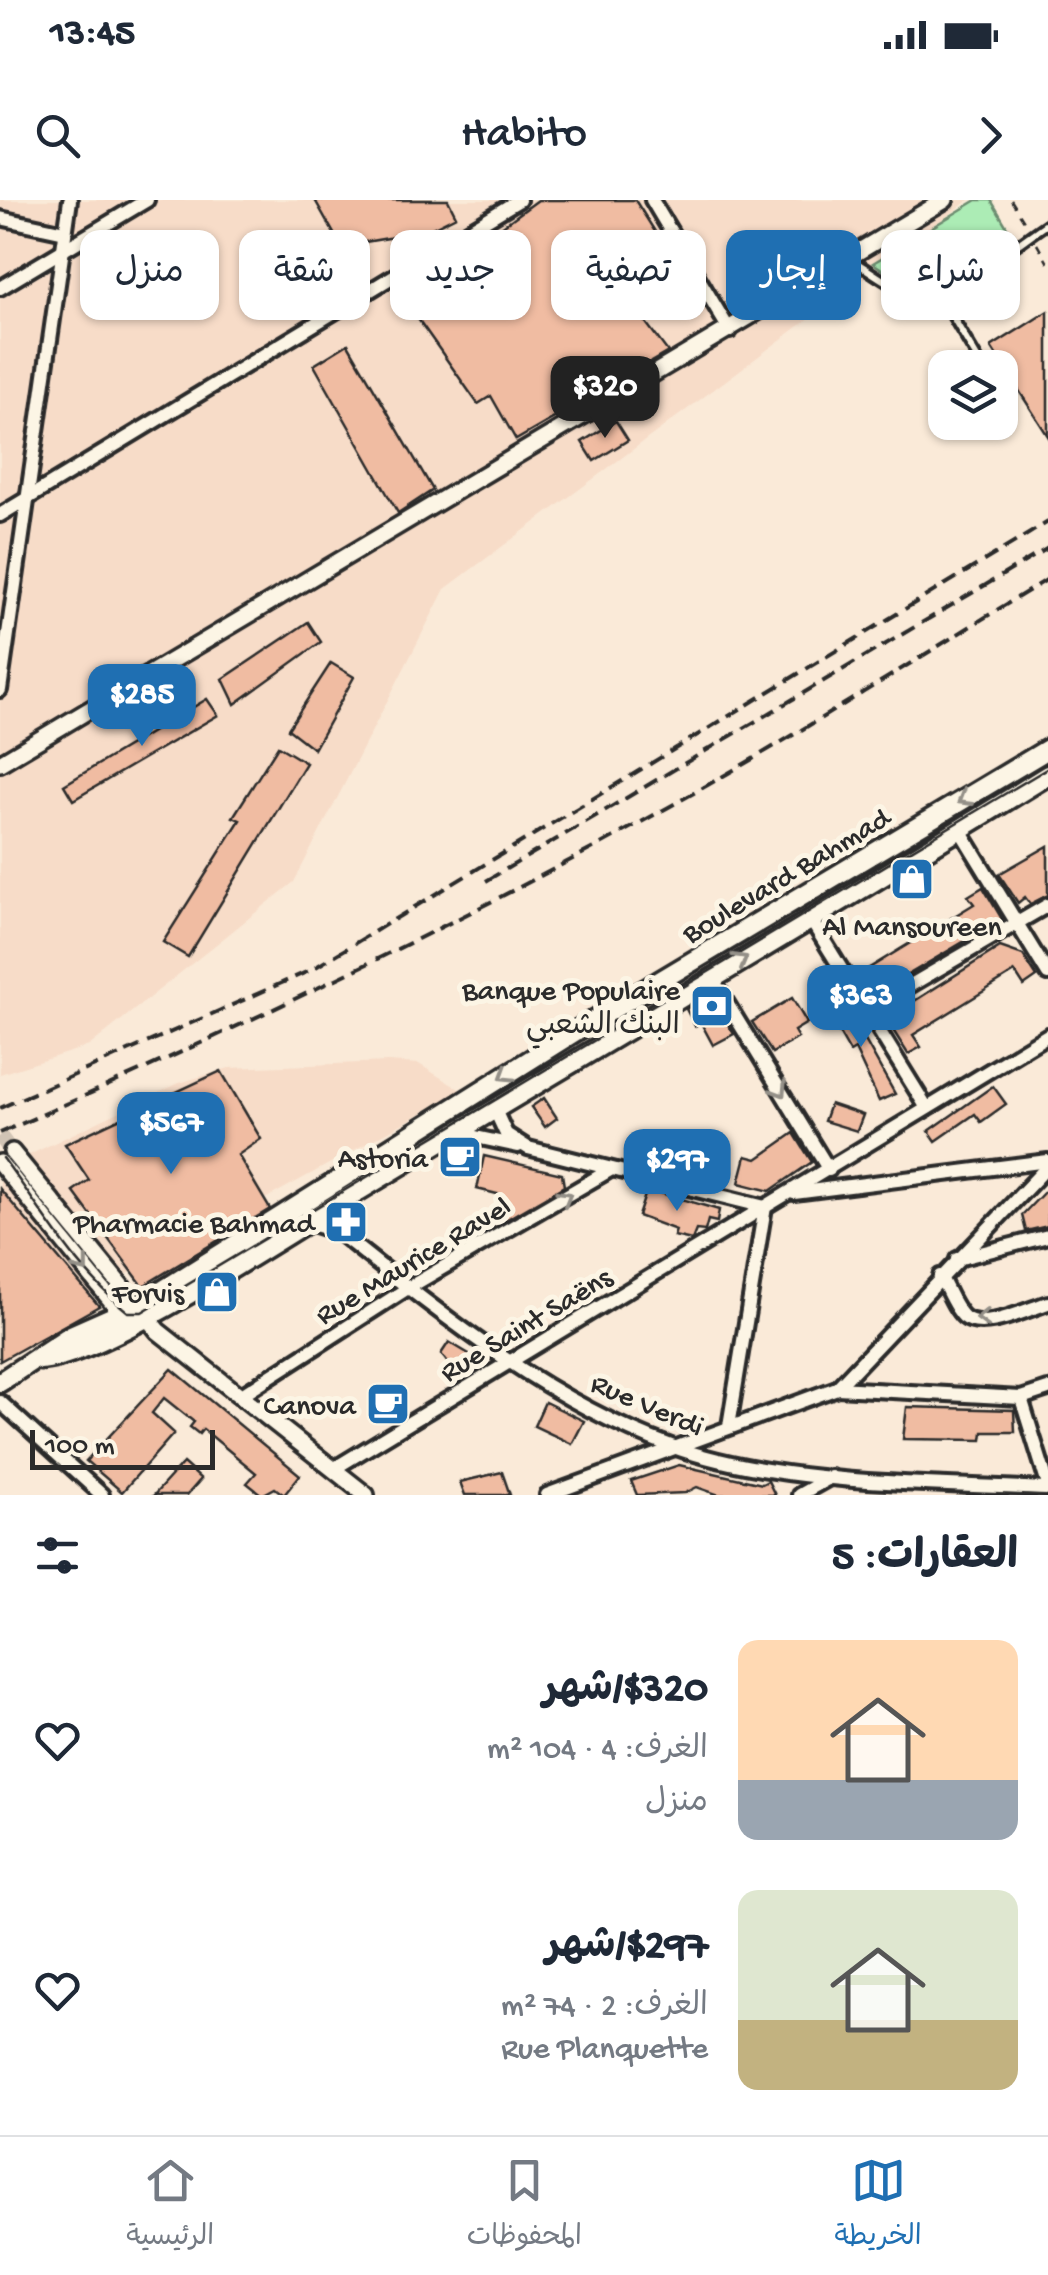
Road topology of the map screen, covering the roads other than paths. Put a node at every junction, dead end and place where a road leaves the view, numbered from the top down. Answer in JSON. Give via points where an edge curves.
{"nodes":[{"id":1,"x":70,"y":200,"type":"edge"},
{"id":2,"x":148,"y":200,"type":"edge"},
{"id":3,"x":519,"y":200,"type":"edge"},
{"id":4,"x":652,"y":200,"type":"edge"},
{"id":5,"x":944,"y":200,"type":"edge"},
{"id":6,"x":0,"y":218,"type":"edge"},
{"id":7,"x":1048,"y":223,"type":"edge"},
{"id":8,"x":65,"y":232,"type":"junction"},
{"id":9,"x":1020,"y":241,"type":"edge"},
{"id":10,"x":861,"y":250,"type":"edge"},
{"id":11,"x":62,"y":251,"type":"junction"},
{"id":12,"x":0,"y":288,"type":"edge"},
{"id":13,"x":748,"y":320,"type":"edge"},
{"id":14,"x":955,"y":320,"type":"edge"},
{"id":15,"x":730,"y":331,"type":"junction"},
{"id":16,"x":972,"y":350,"type":"edge"},
{"id":17,"x":28,"y":500,"type":"junction"},
{"id":18,"x":0,"y":515,"type":"edge"},
{"id":19,"x":0,"y":690,"type":"edge"},
{"id":20,"x":1048,"y":749,"type":"edge"},
{"id":21,"x":0,"y":764,"type":"edge"},
{"id":22,"x":1048,"y":776,"type":"edge"},
{"id":23,"x":960,"y":830,"type":"junction"},
{"id":24,"x":1048,"y":905,"type":"edge"},
{"id":25,"x":811,"y":920,"type":"junction"},
{"id":26,"x":1018,"y":924,"type":"junction"},
{"id":27,"x":1048,"y":974,"type":"edge"},
{"id":28,"x":711,"y":978,"type":"junction"},
{"id":29,"x":870,"y":1009,"type":"junction"},
{"id":30,"x":1048,"y":1034,"type":"edge"},
{"id":31,"x":928,"y":1108,"type":"junction"},
{"id":32,"x":495,"y":1110,"type":"junction"},
{"id":33,"x":457,"y":1133,"type":"junction"},
{"id":34,"x":528,"y":1148,"type":"junction"},
{"id":35,"x":6,"y":1157,"type":"tunnel mouth"},
{"id":36,"x":1048,"y":1164,"type":"edge"},
{"id":37,"x":610,"y":1170,"type":"junction"},
{"id":38,"x":830,"y":1170,"type":"junction"},
{"id":39,"x":787,"y":1194,"type":"junction"},
{"id":40,"x":332,"y":1207,"type":"junction"},
{"id":41,"x":765,"y":1207,"type":"junction"},
{"id":42,"x":306,"y":1222,"type":"junction"},
{"id":43,"x":339,"y":1233,"type":"junction"},
{"id":44,"x":1048,"y":1236,"type":"edge"},
{"id":45,"x":955,"y":1260,"type":"junction"},
{"id":46,"x":940,"y":1276,"type":"junction"},
{"id":47,"x":408,"y":1288,"type":"junction"},
{"id":48,"x":1048,"y":1303,"type":"edge"},
{"id":49,"x":138,"y":1317,"type":"junction"},
{"id":50,"x":510,"y":1362,"type":"junction"},
{"id":51,"x":0,"y":1382,"type":"edge"},
{"id":52,"x":837,"y":1388,"type":"junction"},
{"id":53,"x":1048,"y":1389,"type":"edge"},
{"id":54,"x":243,"y":1394,"type":"junction"},
{"id":55,"x":1021,"y":1398,"type":"junction"},
{"id":56,"x":0,"y":1402,"type":"edge"},
{"id":57,"x":729,"y":1426,"type":"junction"},
{"id":58,"x":672,"y":1447,"type":"junction"},
{"id":59,"x":334,"y":1468,"type":"junction"},
{"id":60,"x":832,"y":1477,"type":"junction"},
{"id":61,"x":1048,"y":1487,"type":"edge"},
{"id":62,"x":102,"y":1495,"type":"edge"},
{"id":63,"x":366,"y":1495,"type":"edge"},
{"id":64,"x":548,"y":1495,"type":"edge"},
{"id":65,"x":800,"y":1495,"type":"edge"}],
"edges":[{"from":1,"to":8,"type":"street"},
{"from":2,"to":11,"type":"street"},
{"from":3,"to":17,"type":"street"},
{"from":4,"to":15,"type":"street"},
{"from":5,"to":10,"type":"street"},
{"from":6,"to":8,"type":"street"},
{"from":7,"to":9,"type":"lane"},
{"from":8,"to":11,"type":"street"},
{"from":11,"to":12,"type":"street"},
{"from":11,"to":17,"type":"street"},
{"from":13,"to":15,"type":"street"},
{"from":14,"to":16,"type":"lane"},
{"from":15,"to":21,"type":"street"},
{"from":17,"to":18,"type":"street"},
{"from":17,"to":19,"type":"street"},
{"from":20,"to":49,"type":"main road","name":"Boulevard Bahmad","one_way":true,"via":[[565,1038]]},
{"from":22,"to":23,"type":"main road","name":"Boulevard Bahmad"},
{"from":23,"to":25,"type":"main road","name":"Boulevard Bahmad"},
{"from":23,"to":26,"type":"street"},
{"from":24,"to":26,"type":"street"},
{"from":28,"to":25,"type":"main road","name":"Boulevard Bahmad","one_way":true},
{"from":25,"to":29,"type":"street"},
{"from":26,"to":27,"type":"street"},
{"from":26,"to":29,"type":"street"},
{"from":28,"to":32,"type":"main road","name":"Boulevard Bahmad"},
{"from":28,"to":38,"type":"street","one_way":true},
{"from":29,"to":31,"type":"street"},
{"from":30,"to":31,"type":"street","name":"Rue Saint Saëns"},
{"from":31,"to":38,"type":"street","name":"Rue Saint Saëns"},
{"from":32,"to":33,"type":"main road","name":"Boulevard Bahmad"},
{"from":32,"to":34,"type":"street","via":[[506,1134]]},
{"from":33,"to":34,"type":"street"},
{"from":33,"to":40,"type":"main road","name":"Boulevard Bahmad"},
{"from":34,"to":37,"type":"street"},
{"from":35,"to":49,"type":"street"},
{"from":36,"to":39,"type":"street"},
{"from":36,"to":45,"type":"street"},
{"from":37,"to":41,"type":"street"},
{"from":47,"to":37,"type":"street","name":"Rue Maurice Ravel","one_way":true},
{"from":38,"to":39,"type":"street","name":"Rue Saint Saëns"},
{"from":39,"to":41,"type":"street","name":"Rue Saint Saëns"},
{"from":40,"to":42,"type":"main road","name":"Boulevard Bahmad"},
{"from":40,"to":43,"type":"street"},
{"from":41,"to":50,"type":"street","name":"Rue Saint Saëns"},
{"from":41,"to":57,"type":"street"},
{"from":42,"to":43,"type":"street","name":"Rue Verdi"},
{"from":42,"to":49,"type":"main road","name":"Boulevard Bahmad"},
{"from":43,"to":47,"type":"street","name":"Rue Verdi"},
{"from":44,"to":45,"type":"street"},
{"from":45,"to":46,"type":"street"},
{"from":48,"to":46,"type":"street","one_way":true,"via":[[971,1321]]},
{"from":46,"to":52,"type":"street"},
{"from":47,"to":50,"type":"street","name":"Rue Verdi"},
{"from":47,"to":54,"type":"street","name":"Rue Maurice Ravel"},
{"from":49,"to":51,"type":"main road","name":"Boulevard Bahmad","via":[[48,1349]]},
{"from":49,"to":54,"type":"street"},
{"from":50,"to":58,"type":"street","name":"Rue Verdi"},
{"from":50,"to":59,"type":"street","name":"Rue Saint Saëns"},
{"from":52,"to":55,"type":"street"},
{"from":52,"to":57,"type":"street"},
{"from":53,"to":55,"type":"street"},
{"from":54,"to":59,"type":"street"},
{"from":55,"to":61,"type":"street"},
{"from":56,"to":62,"type":"street"},
{"from":57,"to":58,"type":"street"},
{"from":58,"to":60,"type":"street","name":"Rue Verdi"},
{"from":58,"to":64,"type":"street"},
{"from":59,"to":63,"type":"street"},
{"from":60,"to":61,"type":"street","name":"Rue Verdi"},
{"from":60,"to":65,"type":"street"}]}
